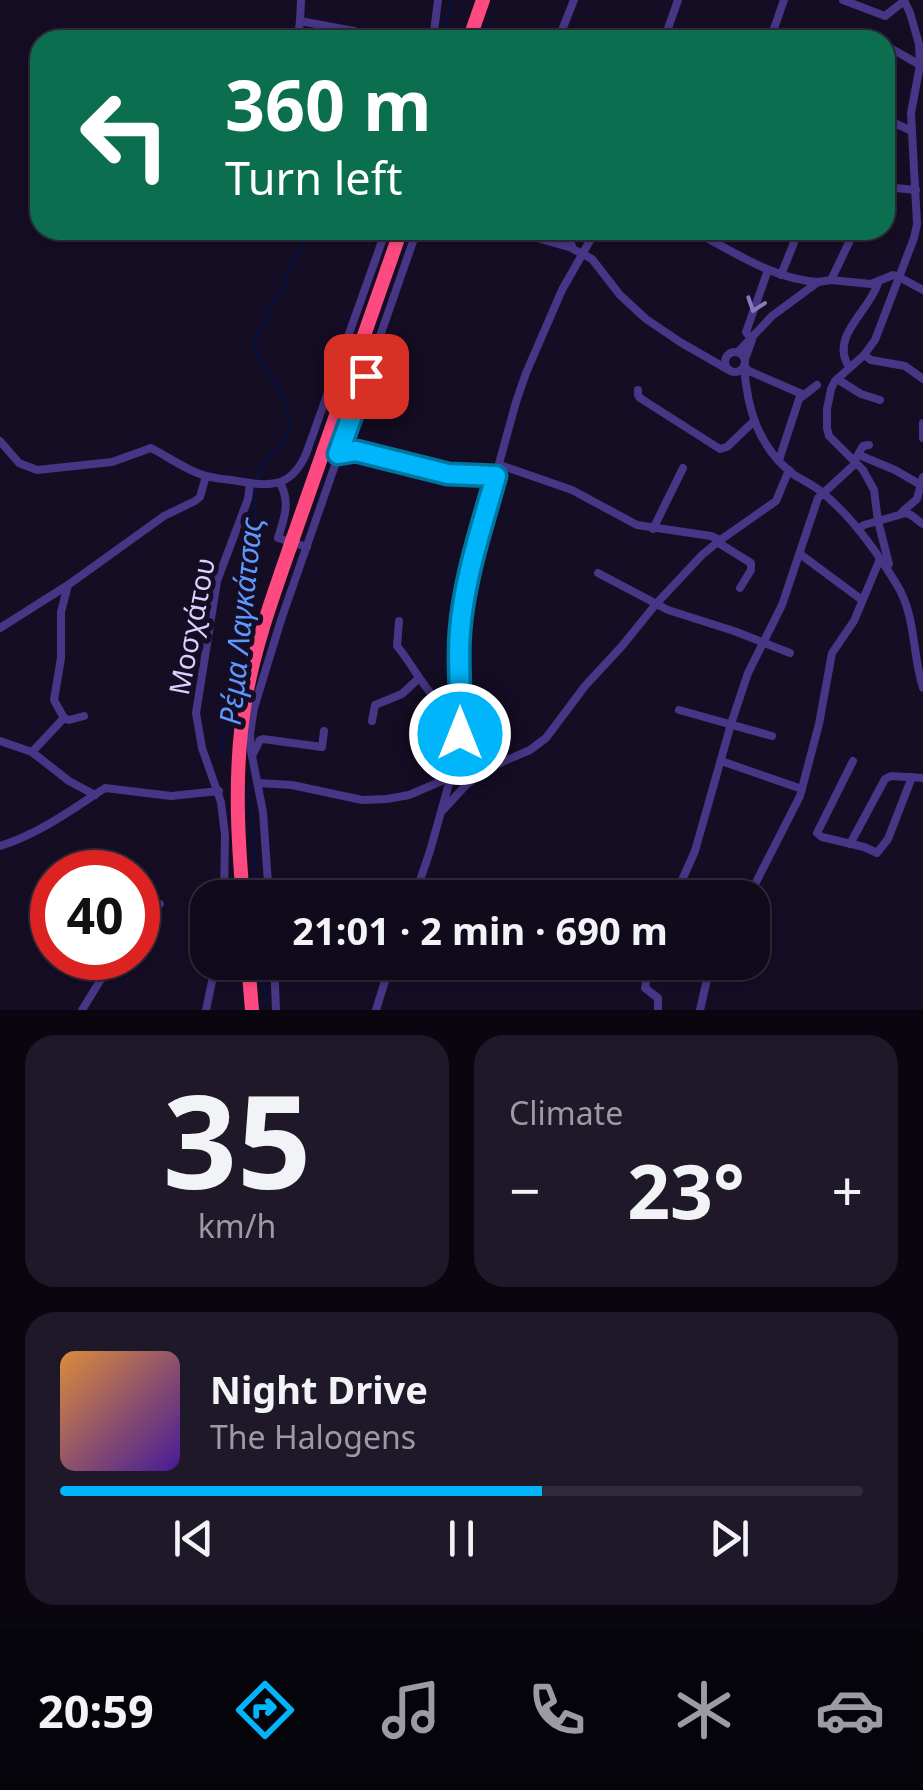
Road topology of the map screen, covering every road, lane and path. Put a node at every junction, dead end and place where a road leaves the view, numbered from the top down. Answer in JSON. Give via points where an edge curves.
{"nodes":[{"id":1,"x":301,"y":0,"type":"edge"},
{"id":2,"x":438,"y":0,"type":"edge"},
{"id":3,"x":483,"y":0,"type":"edge"},
{"id":4,"x":574,"y":0,"type":"edge"},
{"id":5,"x":784,"y":0,"type":"edge"},
{"id":6,"x":843,"y":0,"type":"edge"},
{"id":7,"x":904,"y":0,"type":"edge"},
{"id":8,"x":673,"y":3,"type":"edge"},
{"id":9,"x":300,"y":21,"type":"junction"},
{"id":10,"x":298,"y":30,"type":"edge"},
{"id":11,"x":349,"y":30,"type":"edge"},
{"id":12,"x":435,"y":30,"type":"edge"},
{"id":13,"x":472,"y":30,"type":"edge"},
{"id":14,"x":562,"y":30,"type":"edge"},
{"id":15,"x":666,"y":30,"type":"edge"},
{"id":16,"x":774,"y":30,"type":"edge"},
{"id":17,"x":895,"y":52,"type":"edge"},
{"id":18,"x":920,"y":66,"type":"junction"},
{"id":19,"x":895,"y":124,"type":"edge"},
{"id":20,"x":912,"y":132,"type":"junction"},
{"id":21,"x":923,"y":152,"type":"edge"},
{"id":22,"x":914,"y":169,"type":"junction"},
{"id":23,"x":895,"y":188,"type":"edge"},
{"id":24,"x":916,"y":190,"type":"junction"},
{"id":25,"x":382,"y":240,"type":"edge"},
{"id":26,"x":398,"y":240,"type":"edge"},
{"id":27,"x":413,"y":240,"type":"edge"},
{"id":28,"x":544,"y":240,"type":"edge"},
{"id":29,"x":569,"y":240,"type":"edge"},
{"id":30,"x":590,"y":240,"type":"edge"},
{"id":31,"x":713,"y":240,"type":"edge"},
{"id":32,"x":795,"y":240,"type":"edge"},
{"id":33,"x":850,"y":240,"type":"edge"},
{"id":34,"x":572,"y":248,"type":"junction"},
{"id":35,"x":582,"y":254,"type":"junction"},
{"id":36,"x":768,"y":270,"type":"junction"},
{"id":37,"x":781,"y":275,"type":"junction"},
{"id":38,"x":900,"y":276,"type":"junction"},
{"id":39,"x":831,"y":280,"type":"junction"},
{"id":40,"x":818,"y":282,"type":"junction"},
{"id":41,"x":878,"y":282,"type":"junction"},
{"id":42,"x":923,"y":290,"type":"edge"},
{"id":43,"x":752,"y":340,"type":"junction"},
{"id":44,"x":726,"y":356,"type":"junction"},
{"id":45,"x":864,"y":356,"type":"junction"},
{"id":46,"x":711,"y":358,"type":"junction"},
{"id":47,"x":742,"y":359,"type":"junction"},
{"id":48,"x":849,"y":367,"type":"junction"},
{"id":49,"x":730,"y":371,"type":"junction"},
{"id":50,"x":837,"y":379,"type":"junction"},
{"id":51,"x":923,"y":380,"type":"edge"},
{"id":52,"x":817,"y":385,"type":"dead end"},
{"id":53,"x":746,"y":387,"type":"junction"},
{"id":54,"x":638,"y":390,"type":"dead end"},
{"id":55,"x":802,"y":394,"type":"junction"},
{"id":56,"x":880,"y":400,"type":"dead end"},
{"id":57,"x":754,"y":422,"type":"junction"},
{"id":58,"x":923,"y":422,"type":"edge"},
{"id":59,"x":923,"y":438,"type":"edge"},
{"id":60,"x":0,"y":441,"type":"edge"},
{"id":61,"x":869,"y":445,"type":"dead end"},
{"id":62,"x":338,"y":454,"type":"junction"},
{"id":63,"x":857,"y":459,"type":"junction"},
{"id":64,"x":780,"y":460,"type":"junction"},
{"id":65,"x":500,"y":465,"type":"junction"},
{"id":66,"x":683,"y":468,"type":"dead end"},
{"id":67,"x":789,"y":470,"type":"junction"},
{"id":68,"x":206,"y":476,"type":"junction"},
{"id":69,"x":496,"y":476,"type":"junction"},
{"id":70,"x":922,"y":481,"type":"edge"},
{"id":71,"x":280,"y":482,"type":"junction"},
{"id":72,"x":250,"y":483,"type":"junction"},
{"id":73,"x":822,"y":492,"type":"junction"},
{"id":74,"x":917,"y":498,"type":"junction"},
{"id":75,"x":899,"y":515,"type":"junction"},
{"id":76,"x":878,"y":521,"type":"junction"},
{"id":77,"x":920,"y":521,"type":"edge"},
{"id":78,"x":653,"y":528,"type":"junction"},
{"id":79,"x":858,"y":529,"type":"junction"},
{"id":80,"x":718,"y":541,"type":"junction"},
{"id":81,"x":297,"y":544,"type":"junction"},
{"id":82,"x":800,"y":554,"type":"junction"},
{"id":83,"x":880,"y":559,"type":"junction"},
{"id":84,"x":886,"y":568,"type":"junction"},
{"id":85,"x":598,"y":573,"type":"dead end"},
{"id":86,"x":68,"y":586,"type":"junction"},
{"id":87,"x":740,"y":588,"type":"dead end"},
{"id":88,"x":862,"y":600,"type":"junction"},
{"id":89,"x":656,"y":604,"type":"junction"},
{"id":90,"x":910,"y":614,"type":"junction"},
{"id":91,"x":921,"y":616,"type":"edge"},
{"id":92,"x":399,"y":621,"type":"dead end"},
{"id":93,"x":0,"y":628,"type":"edge"},
{"id":94,"x":765,"y":642,"type":"junction"},
{"id":95,"x":790,"y":653,"type":"dead end"},
{"id":96,"x":420,"y":678,"type":"junction"},
{"id":97,"x":923,"y":688,"type":"edge"},
{"id":98,"x":679,"y":710,"type":"dead end"},
{"id":99,"x":461,"y":715,"type":"junction"},
{"id":100,"x":84,"y":716,"type":"dead end"},
{"id":101,"x":64,"y":718,"type":"junction"},
{"id":102,"x":372,"y":721,"type":"dead end"},
{"id":103,"x":731,"y":724,"type":"junction"},
{"id":104,"x":324,"y":731,"type":"dead end"},
{"id":105,"x":772,"y":736,"type":"dead end"},
{"id":106,"x":0,"y":742,"type":"edge"},
{"id":107,"x":32,"y":752,"type":"junction"},
{"id":108,"x":252,"y":756,"type":"junction"},
{"id":109,"x":720,"y":760,"type":"junction"},
{"id":110,"x":853,"y":761,"type":"dead end"},
{"id":111,"x":486,"y":769,"type":"junction"},
{"id":112,"x":451,"y":777,"type":"junction"},
{"id":113,"x":912,"y":777,"type":"junction"},
{"id":114,"x":923,"y":778,"type":"edge"},
{"id":115,"x":258,"y":783,"type":"junction"},
{"id":116,"x":802,"y":789,"type":"junction"},
{"id":117,"x":219,"y":791,"type":"junction"},
{"id":118,"x":96,"y":795,"type":"junction"},
{"id":119,"x":442,"y":812,"type":"junction"},
{"id":120,"x":850,"y":844,"type":"junction"},
{"id":121,"x":0,"y":846,"type":"edge"},
{"id":122,"x":224,"y":880,"type":"edge"},
{"id":123,"x":242,"y":880,"type":"edge"},
{"id":124,"x":269,"y":880,"type":"edge"},
{"id":125,"x":420,"y":880,"type":"edge"},
{"id":126,"x":682,"y":880,"type":"edge"},
{"id":127,"x":757,"y":880,"type":"edge"},
{"id":128,"x":100,"y":980,"type":"edge"},
{"id":129,"x":212,"y":980,"type":"edge"},
{"id":130,"x":250,"y":980,"type":"edge"},
{"id":131,"x":275,"y":980,"type":"edge"},
{"id":132,"x":385,"y":980,"type":"edge"},
{"id":133,"x":647,"y":980,"type":"edge"},
{"id":134,"x":707,"y":980,"type":"edge"},
{"id":135,"x":82,"y":1010,"type":"edge"},
{"id":136,"x":206,"y":1010,"type":"edge"},
{"id":137,"x":252,"y":1010,"type":"edge"},
{"id":138,"x":276,"y":1010,"type":"edge"},
{"id":139,"x":376,"y":1010,"type":"edge"},
{"id":140,"x":658,"y":1010,"type":"edge"},
{"id":141,"x":700,"y":1010,"type":"edge"}],
"edges":[{"from":1,"to":9,"type":"street"},
{"from":2,"to":12,"type":"street"},
{"from":3,"to":13,"type":"highway"},
{"from":4,"to":14,"type":"street"},
{"from":5,"to":16,"type":"street"},
{"from":6,"to":7,"type":"street","via":[[880,16]]},
{"from":7,"to":18,"type":"street"},
{"from":8,"to":15,"type":"street"},
{"from":9,"to":10,"type":"street"},
{"from":9,"to":11,"type":"street"},
{"from":17,"to":18,"type":"street"},
{"from":18,"to":20,"type":"street"},
{"from":19,"to":20,"type":"street"},
{"from":20,"to":22,"type":"street"},
{"from":21,"to":22,"type":"street"},
{"from":22,"to":24,"type":"street"},
{"from":23,"to":24,"type":"street"},
{"from":24,"to":38,"type":"street","via":[[917,224]]},
{"from":25,"to":71,"type":"street","via":[[306,454]]},
{"from":26,"to":81,"type":"highway"},
{"from":27,"to":62,"type":"street"},
{"from":28,"to":34,"type":"street"},
{"from":29,"to":34,"type":"street"},
{"from":30,"to":35,"type":"street"},
{"from":31,"to":36,"type":"street"},
{"from":32,"to":37,"type":"street"},
{"from":33,"to":39,"type":"street"},
{"from":34,"to":35,"type":"street"},
{"from":35,"to":46,"type":"street","via":[[636,311]]},
{"from":35,"to":65,"type":"street","via":[[523,382]]},
{"from":36,"to":37,"type":"street"},
{"from":36,"to":43,"type":"street","one_way":true,"via":[[746,332]]},
{"from":37,"to":40,"type":"street"},
{"from":38,"to":41,"type":"street"},
{"from":38,"to":42,"type":"street"},
{"from":38,"to":45,"type":"street"},
{"from":39,"to":40,"type":"street"},
{"from":39,"to":41,"type":"street"},
{"from":40,"to":43,"type":"street"},
{"from":41,"to":48,"type":"street","via":[[844,340]]},
{"from":43,"to":47,"type":"street"},
{"from":44,"to":46,"type":"street"},
{"from":44,"to":47,"type":"street"},
{"from":44,"to":49,"type":"street"},
{"from":45,"to":48,"type":"street"},
{"from":45,"to":51,"type":"street","via":[[905,366]]},
{"from":46,"to":49,"type":"street"},
{"from":47,"to":49,"type":"street","via":[[740,371]]},
{"from":47,"to":53,"type":"street"},
{"from":47,"to":55,"type":"street","via":[[749,371]]},
{"from":48,"to":50,"type":"street"},
{"from":49,"to":53,"type":"street"},
{"from":50,"to":56,"type":"street"},
{"from":50,"to":63,"type":"street","via":[[827,431]]},
{"from":52,"to":55,"type":"street"},
{"from":53,"to":57,"type":"street"},
{"from":54,"to":57,"type":"street","via":[[640,398],[720,449]]},
{"from":55,"to":64,"type":"street"},
{"from":57,"to":64,"type":"street"},
{"from":58,"to":59,"type":"street"},
{"from":60,"to":68,"type":"street","via":[[33,469],[112,462],[150,448]]},
{"from":61,"to":63,"type":"street"},
{"from":62,"to":69,"type":"street","via":[[356,451],[448,474]]},
{"from":62,"to":81,"type":"street"},
{"from":63,"to":70,"type":"street"},
{"from":63,"to":73,"type":"street"},
{"from":63,"to":76,"type":"street","via":[[874,490]]},
{"from":64,"to":67,"type":"street"},
{"from":65,"to":69,"type":"street"},
{"from":65,"to":78,"type":"street"},
{"from":66,"to":78,"type":"street"},
{"from":67,"to":73,"type":"street"},
{"from":67,"to":80,"type":"street","via":[[776,501]]},
{"from":68,"to":72,"type":"street"},
{"from":68,"to":86,"type":"street","via":[[198,500],[152,524]]},
{"from":69,"to":99,"type":"street","via":[[462,616]]},
{"from":70,"to":74,"type":"street"},
{"from":71,"to":72,"type":"street"},
{"from":71,"to":81,"type":"street","via":[[287,508],[278,538]]},
{"from":72,"to":117,"type":"street","name":"Μοσχάτου","via":[[217,581],[197,707],[202,748]]},
{"from":73,"to":79,"type":"street"},
{"from":73,"to":82,"type":"street"},
{"from":74,"to":75,"type":"street"},
{"from":74,"to":77,"type":"street"},
{"from":75,"to":76,"type":"street"},
{"from":75,"to":77,"type":"street"},
{"from":76,"to":79,"type":"street"},
{"from":76,"to":84,"type":"street"},
{"from":78,"to":80,"type":"street"},
{"from":79,"to":83,"type":"street"},
{"from":80,"to":87,"type":"street","via":[[751,563]]},
{"from":80,"to":89,"type":"street"},
{"from":81,"to":108,"type":"street","via":[[256,700]]},
{"from":81,"to":123,"type":"highway","via":[[245,699],[238,793]]},
{"from":82,"to":88,"type":"street"},
{"from":82,"to":94,"type":"street"},
{"from":83,"to":84,"type":"street"},
{"from":83,"to":88,"type":"street"},
{"from":84,"to":90,"type":"street"},
{"from":85,"to":89,"type":"street"},
{"from":86,"to":93,"type":"street"},
{"from":86,"to":101,"type":"street","via":[[54,699]]},
{"from":88,"to":116,"type":"street","via":[[832,653]]},
{"from":89,"to":94,"type":"street"},
{"from":89,"to":111,"type":"street","via":[[546,738]]},
{"from":90,"to":91,"type":"street"},
{"from":90,"to":97,"type":"street"},
{"from":92,"to":96,"type":"street","via":[[396,644]]},
{"from":94,"to":95,"type":"street"},
{"from":94,"to":103,"type":"street"},
{"from":96,"to":99,"type":"street"},
{"from":96,"to":102,"type":"street","via":[[402,694],[374,704]]},
{"from":98,"to":103,"type":"street"},
{"from":99,"to":112,"type":"street"},
{"from":100,"to":101,"type":"street"},
{"from":101,"to":107,"type":"street"},
{"from":103,"to":105,"type":"street"},
{"from":103,"to":109,"type":"street"},
{"from":104,"to":108,"type":"street","via":[[322,747],[263,739]]},
{"from":106,"to":107,"type":"street"},
{"from":107,"to":118,"type":"street"},
{"from":108,"to":115,"type":"street"},
{"from":109,"to":116,"type":"street"},
{"from":109,"to":126,"type":"street"},
{"from":110,"to":120,"type":"street","via":[[817,832]]},
{"from":111,"to":112,"type":"street"},
{"from":111,"to":119,"type":"street"},
{"from":112,"to":115,"type":"street","via":[[408,795],[362,800]]},
{"from":112,"to":119,"type":"street"},
{"from":113,"to":114,"type":"street"},
{"from":113,"to":120,"type":"street","via":[[884,780]]},
{"from":113,"to":120,"type":"street","via":[[878,852]]},
{"from":115,"to":124,"type":"street"},
{"from":116,"to":127,"type":"street"},
{"from":117,"to":118,"type":"street","via":[[171,796],[108,788]]},
{"from":117,"to":122,"type":"street","name":"Μοσχάτου"},
{"from":118,"to":121,"type":"street"},
{"from":119,"to":125,"type":"street"},
{"from":128,"to":135,"type":"street"},
{"from":129,"to":136,"type":"street"},
{"from":130,"to":137,"type":"highway"},
{"from":131,"to":138,"type":"street"},
{"from":132,"to":139,"type":"street"},
{"from":133,"to":140,"type":"street"},
{"from":134,"to":141,"type":"street"}]}
